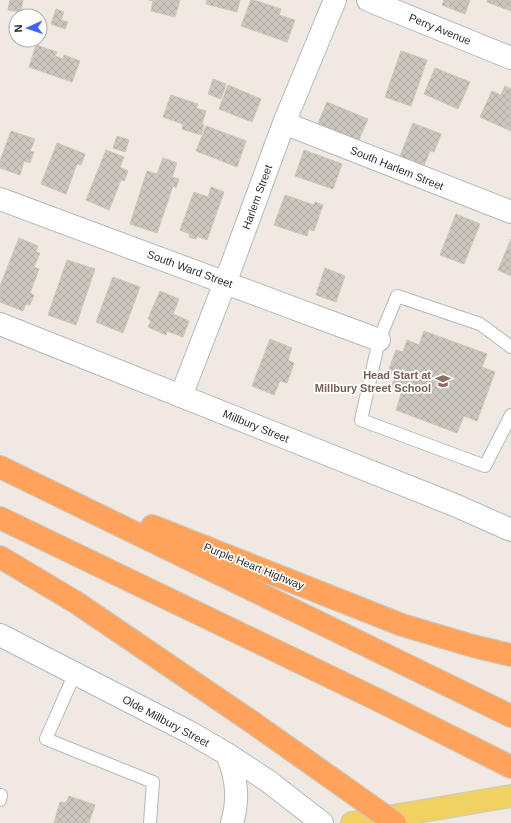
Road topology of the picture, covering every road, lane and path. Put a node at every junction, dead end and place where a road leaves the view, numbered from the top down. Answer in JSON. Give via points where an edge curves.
{"nodes":[{"id":1,"x":335,"y":0,"type":"edge"},
{"id":2,"x":368,"y":0,"type":"edge"},
{"id":3,"x":511,"y":58,"type":"edge"},
{"id":4,"x":284,"y":123,"type":"junction"},
{"id":5,"x":0,"y":199,"type":"edge"},
{"id":6,"x":511,"y":212,"type":"edge"},
{"id":7,"x":225,"y":283,"type":"junction"},
{"id":8,"x":0,"y":324,"type":"edge"},
{"id":9,"x":379,"y":340,"type":"junction"},
{"id":10,"x":511,"y":347,"type":"edge"},
{"id":11,"x":182,"y":396,"type":"junction"},
{"id":12,"x":511,"y":415,"type":"edge"},
{"id":13,"x":0,"y":467,"type":"edge"},
{"id":14,"x":0,"y":518,"type":"edge"},
{"id":15,"x":511,"y":530,"type":"edge"},
{"id":16,"x":0,"y":557,"type":"edge"},
{"id":17,"x":0,"y":635,"type":"edge"},
{"id":18,"x":511,"y":655,"type":"edge"},
{"id":19,"x":75,"y":673,"type":"junction"},
{"id":20,"x":511,"y":716,"type":"edge"},
{"id":21,"x":228,"y":754,"type":"junction"},
{"id":22,"x":511,"y":767,"type":"edge"},
{"id":23,"x":511,"y":796,"type":"edge"},
{"id":24,"x":150,"y":823,"type":"edge"},
{"id":25,"x":232,"y":823,"type":"edge"},
{"id":26,"x":322,"y":823,"type":"edge"},
{"id":27,"x":352,"y":823,"type":"edge"},
{"id":28,"x":396,"y":823,"type":"edge"}],
"edges":[{"from":1,"to":4,"type":"street","name":"Harlem Street"},
{"from":2,"to":3,"type":"street","name":"Perry Avenue"},
{"from":4,"to":6,"type":"street","name":"South Harlem Street"},
{"from":4,"to":7,"type":"street","name":"Harlem Street"},
{"from":5,"to":7,"type":"street","name":"South Ward Street"},
{"from":7,"to":9,"type":"street","name":"South Ward Street"},
{"from":7,"to":11,"type":"street","name":"Harlem Street"},
{"from":8,"to":11,"type":"street","name":"Millbury Street"},
{"from":9,"to":10,"type":"lane","via":[[398,296],[480,324]]},
{"from":9,"to":12,"type":"lane","via":[[361,420],[486,466]]},
{"from":11,"to":15,"type":"street","name":"Millbury Street"},
{"from":13,"to":18,"type":"highway","name":"Purple Heart Highway","via":[[402,625]]},
{"from":13,"to":20,"type":"highway"},
{"from":14,"to":22,"type":"highway"},
{"from":16,"to":28,"type":"highway","bridge":true,"via":[[78,603]]},
{"from":17,"to":19,"type":"street","name":"Olde Millbury Street"},
{"from":19,"to":21,"type":"street","name":"Olde Millbury Street"},
{"from":19,"to":24,"type":"lane","via":[[46,739],[153,782]]},
{"from":21,"to":25,"type":"street","via":[[237,789]]},
{"from":21,"to":26,"type":"street","name":"Olde Millbury Street"},
{"from":23,"to":27,"type":"main road"}]}
